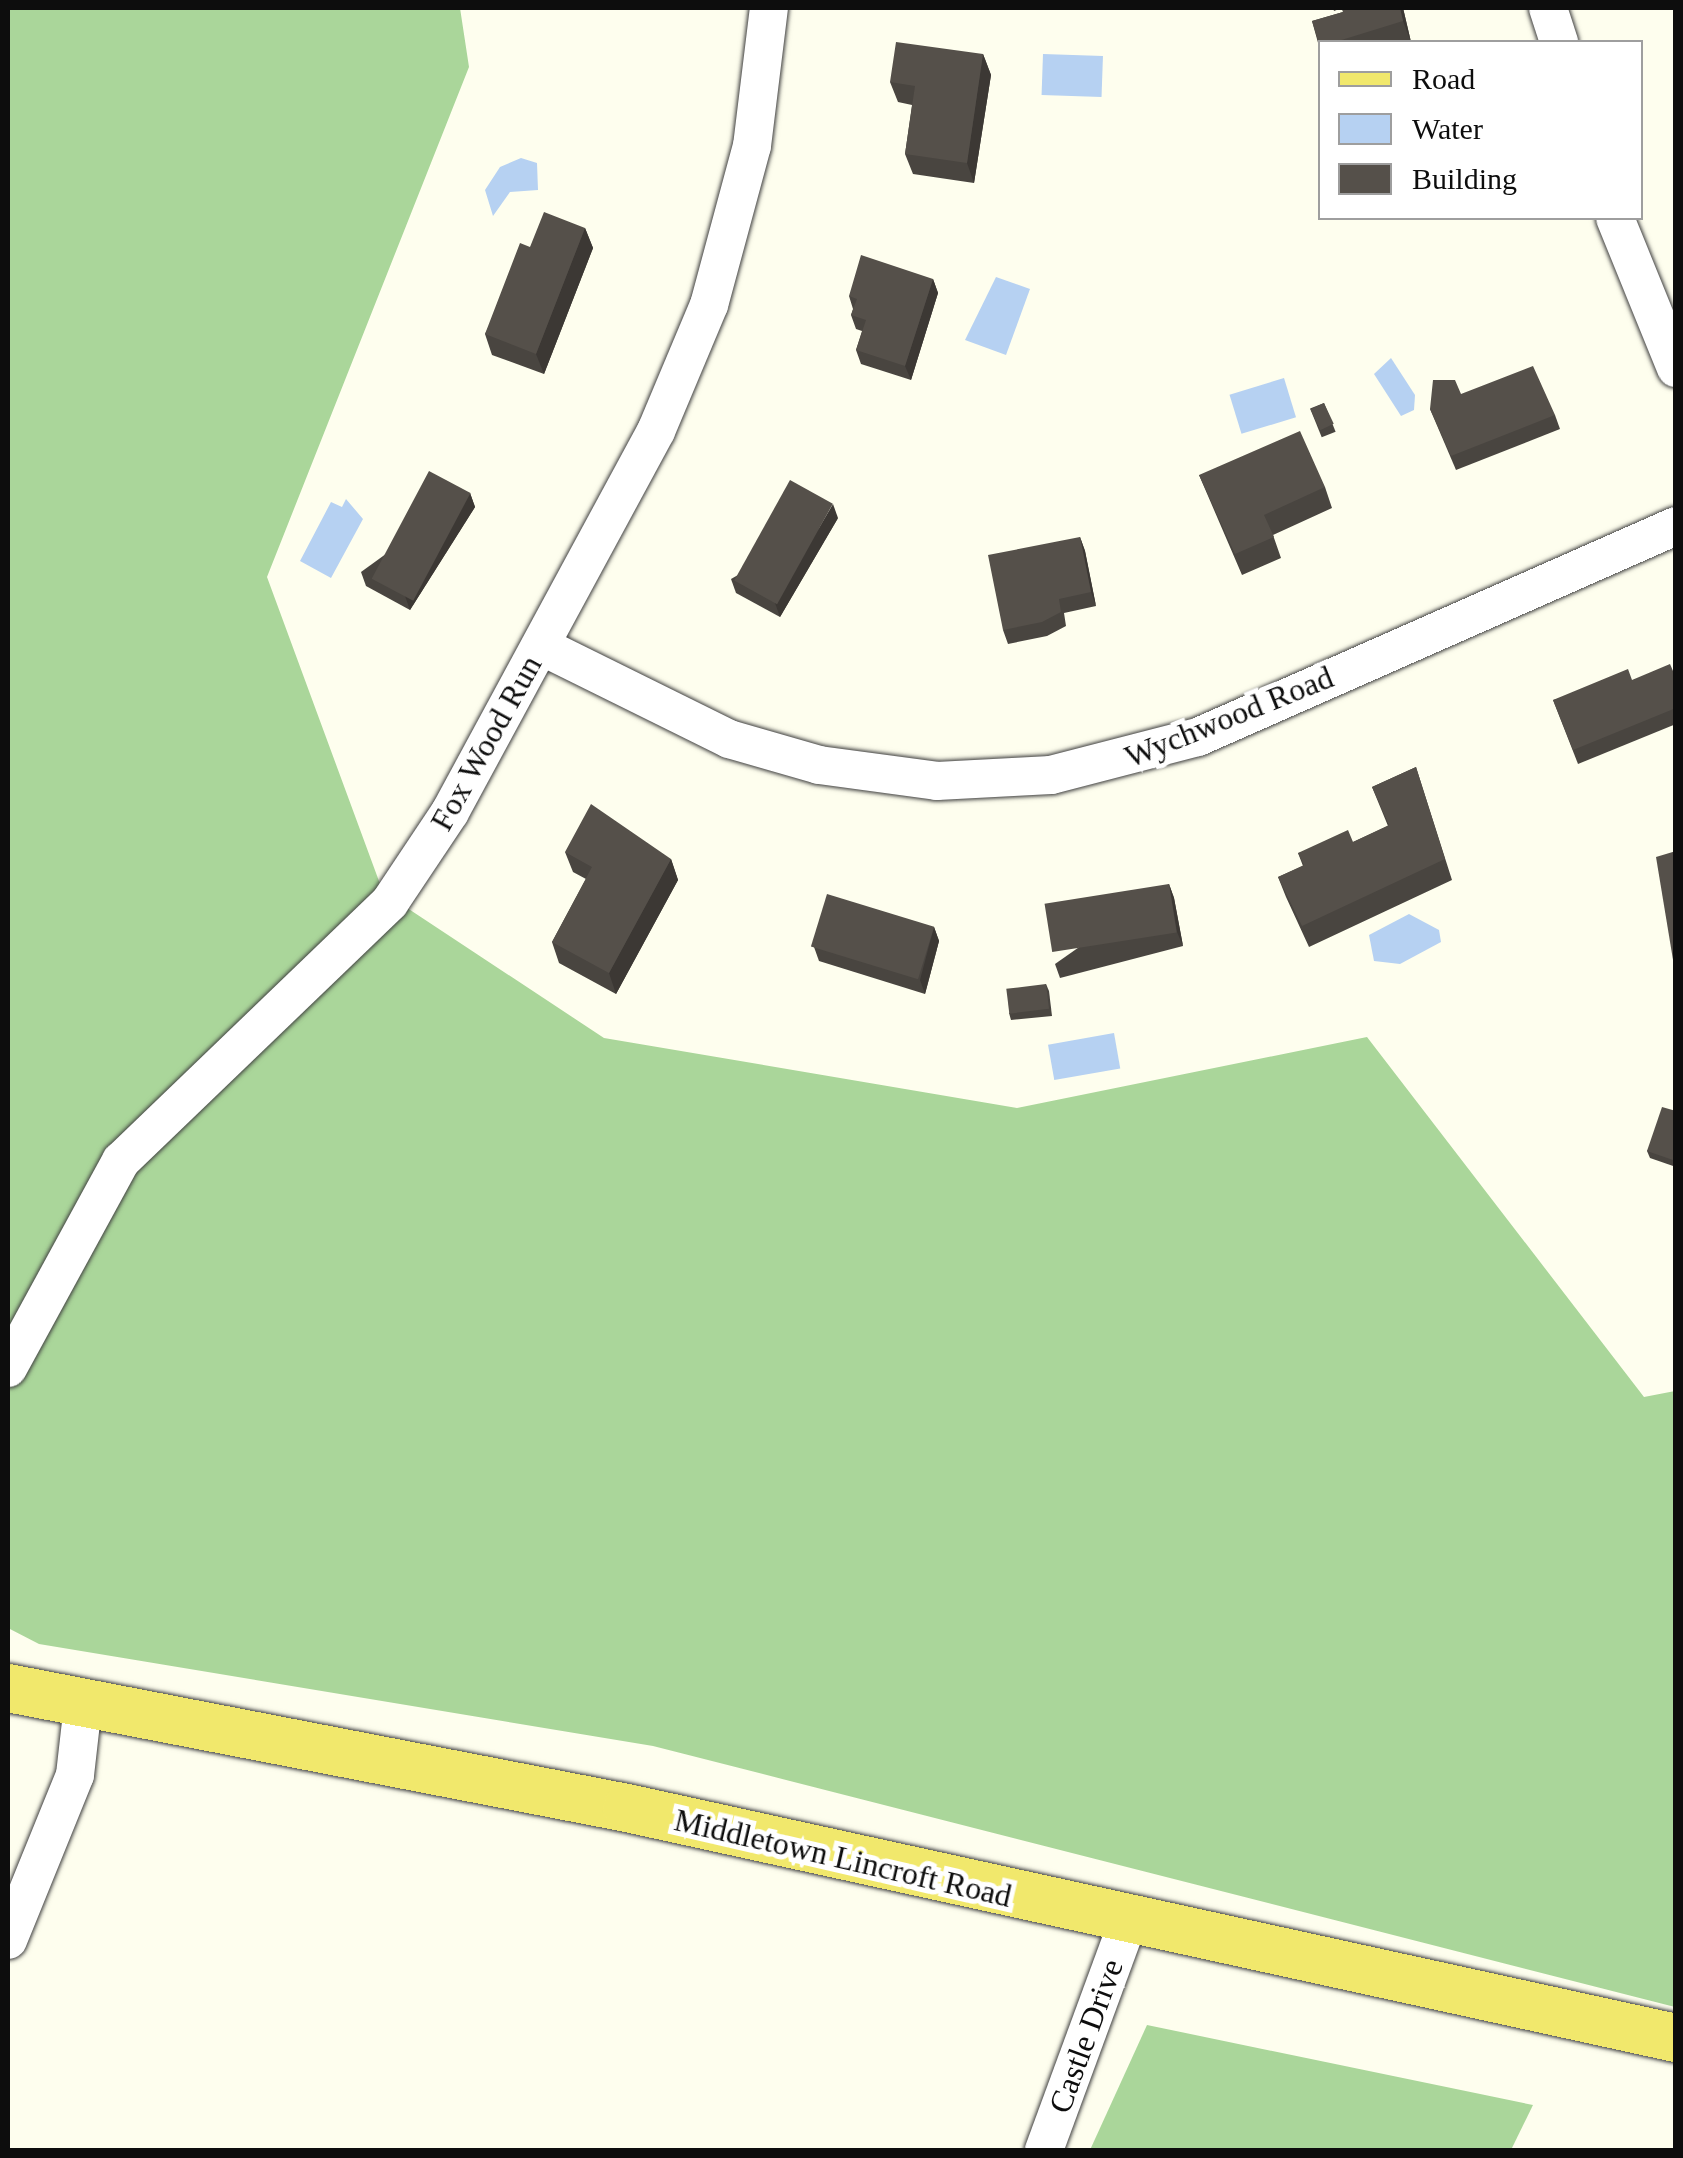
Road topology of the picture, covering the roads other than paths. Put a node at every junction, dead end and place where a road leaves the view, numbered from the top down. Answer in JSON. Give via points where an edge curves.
{"nodes":[{"id":1,"x":769,"y":8,"type":"edge"},
{"id":2,"x":1548,"y":8,"type":"edge"},
{"id":3,"x":1558,"y":40,"type":"edge"},
{"id":4,"x":1616,"y":220,"type":"edge"},
{"id":5,"x":1676,"y":368,"type":"edge"},
{"id":6,"x":1676,"y":526,"type":"edge"},
{"id":7,"x":541,"y":646,"type":"junction"},
{"id":8,"x":8,"y":1368,"type":"edge"},
{"id":9,"x":8,"y":1688,"type":"edge"},
{"id":10,"x":83,"y":1705,"type":"junction"},
{"id":11,"x":1128,"y":1922,"type":"junction"},
{"id":12,"x":8,"y":1940,"type":"edge"},
{"id":13,"x":1676,"y":2038,"type":"edge"},
{"id":14,"x":1044,"y":2150,"type":"edge"}],
"edges":[{"from":1,"to":7,"type":"street","name":"Fox Wood Run","via":[[752,146],[709,306],[656,431]]},
{"from":2,"to":3,"type":"street"},
{"from":4,"to":5,"type":"street"},
{"from":6,"to":7,"type":"street","name":"Wychwood Road","via":[[1198,737],[1051,775],[937,781],[818,765],[729,739]]},
{"from":7,"to":8,"type":"street","name":"Fox Wood Run","via":[[390,902],[162,1118],[96,1194]]},
{"from":9,"to":10,"type":"main road","name":"Middletown Lincroft Road"},
{"from":10,"to":11,"type":"main road","name":"Middletown Lincroft Road","via":[[627,1808]]},
{"from":10,"to":12,"type":"street","via":[[76,1775]]},
{"from":11,"to":13,"type":"main road","name":"Middletown Lincroft Road"},
{"from":11,"to":14,"type":"street","name":"Castle Drive"}]}
